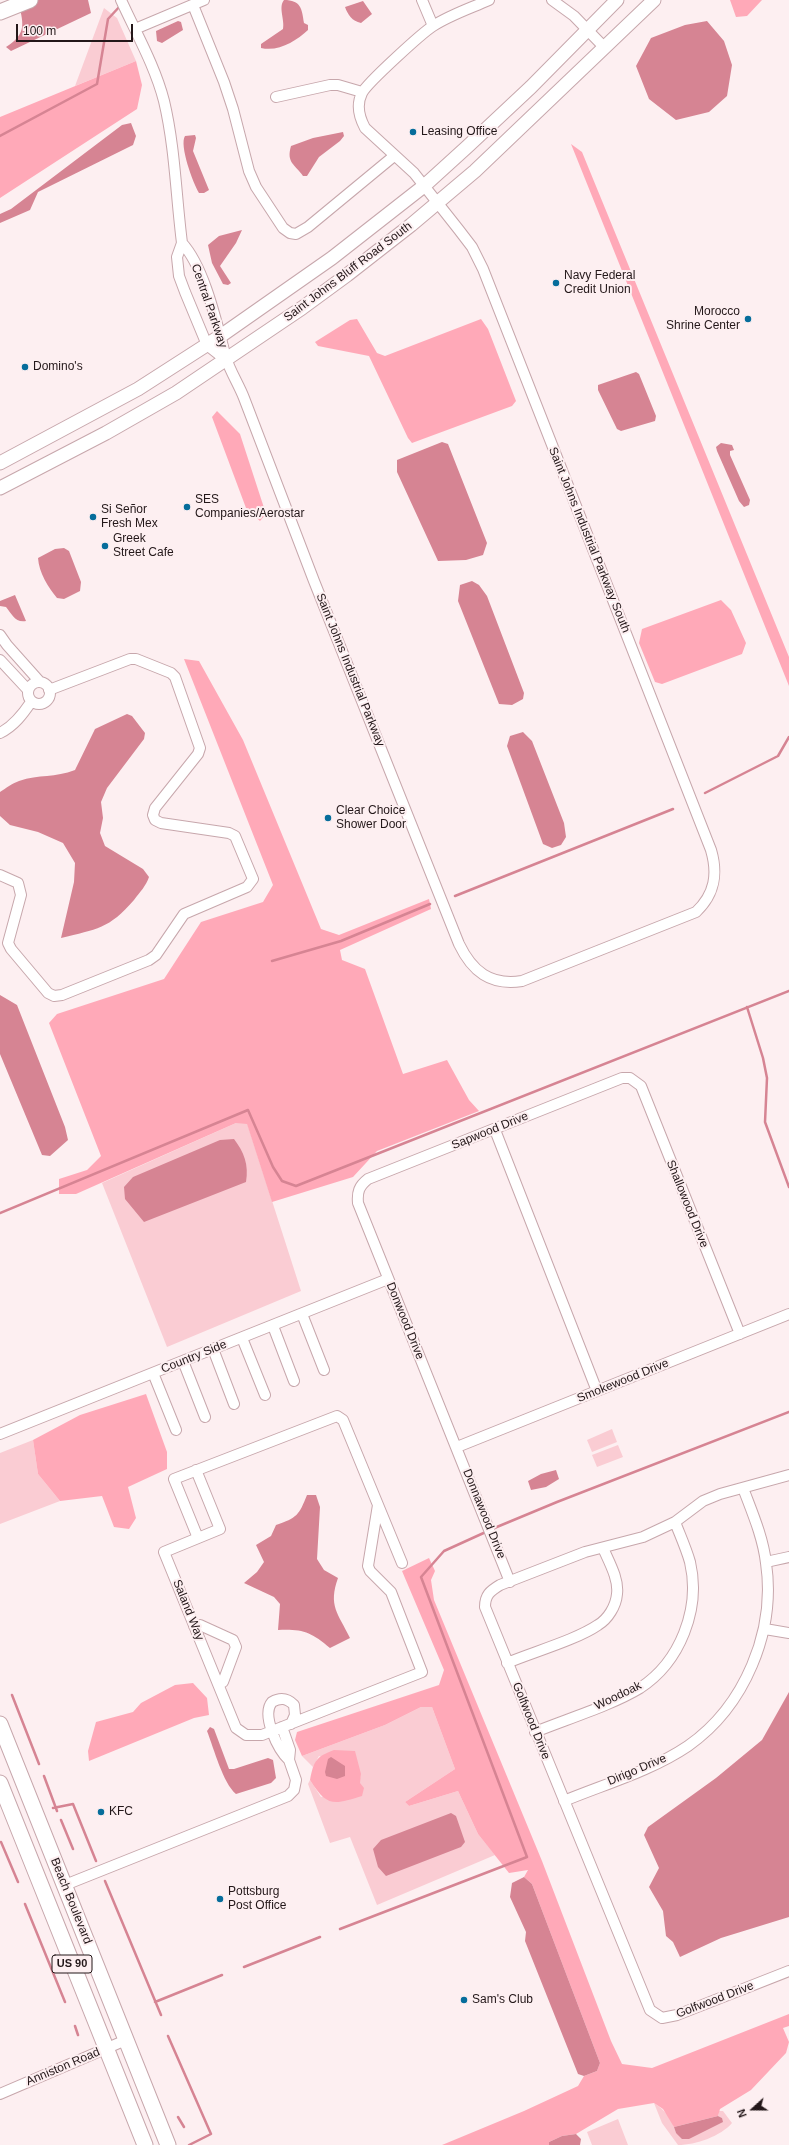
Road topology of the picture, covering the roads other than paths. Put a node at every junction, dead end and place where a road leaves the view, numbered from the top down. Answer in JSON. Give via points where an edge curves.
{"nodes":[{"id":1,"x":30,"y":0,"type":"edge"},
{"id":2,"x":121,"y":0,"type":"edge"},
{"id":3,"x":204,"y":0,"type":"edge"},
{"id":4,"x":422,"y":0,"type":"edge"},
{"id":5,"x":489,"y":0,"type":"edge"},
{"id":6,"x":617,"y":0,"type":"edge"},
{"id":7,"x":654,"y":0,"type":"edge"},
{"id":8,"x":558,"y":1,"type":"edge"},
{"id":9,"x":192,"y":5,"type":"junction"},
{"id":10,"x":0,"y":12,"type":"edge"},
{"id":11,"x":433,"y":26,"type":"junction"},
{"id":12,"x":135,"y":29,"type":"junction"},
{"id":13,"x":587,"y":30,"type":"junction"},
{"id":14,"x":604,"y":47,"type":"junction"},
{"id":15,"x":362,"y":92,"type":"junction"},
{"id":16,"x":276,"y":98,"type":"dead end"},
{"id":17,"x":394,"y":156,"type":"junction"},
{"id":18,"x":424,"y":186,"type":"junction"},
{"id":19,"x":437,"y":204,"type":"junction"},
{"id":20,"x":182,"y":243,"type":"junction"},
{"id":21,"x":222,"y":335,"type":"junction"},
{"id":22,"x":207,"y":345,"type":"junction"},
{"id":23,"x":226,"y":360,"type":"junction"},
{"id":24,"x":0,"y":463,"type":"edge"},
{"id":25,"x":0,"y":488,"type":"edge"},
{"id":26,"x":0,"y":635,"type":"edge"},
{"id":27,"x":0,"y":660,"type":"edge"},
{"id":28,"x":40,"y":682,"type":"junction"},
{"id":29,"x":28,"y":690,"type":"junction"},
{"id":30,"x":49,"y":690,"type":"junction"},
{"id":31,"x":31,"y":702,"type":"junction"},
{"id":32,"x":0,"y":733,"type":"edge"},
{"id":33,"x":0,"y":875,"type":"edge"},
{"id":34,"x":482,"y":975,"type":"joint"},
{"id":35,"x":630,"y":1078,"type":"joint"},
{"id":36,"x":495,"y":1130,"type":"junction"},
{"id":37,"x":357,"y":1194,"type":"joint"},
{"id":38,"x":388,"y":1279,"type":"junction"},
{"id":39,"x":302,"y":1314,"type":"junction"},
{"id":40,"x":789,"y":1314,"type":"edge"},
{"id":41,"x":273,"y":1326,"type":"junction"},
{"id":42,"x":740,"y":1334,"type":"junction"},
{"id":43,"x":242,"y":1338,"type":"junction"},
{"id":44,"x":213,"y":1349,"type":"junction"},
{"id":45,"x":183,"y":1361,"type":"junction"},
{"id":46,"x":324,"y":1370,"type":"dead end"},
{"id":47,"x":154,"y":1373,"type":"junction"},
{"id":48,"x":294,"y":1382,"type":"dead end"},
{"id":49,"x":597,"y":1391,"type":"junction"},
{"id":50,"x":265,"y":1395,"type":"dead end"},
{"id":51,"x":234,"y":1404,"type":"dead end"},
{"id":52,"x":205,"y":1418,"type":"dead end"},
{"id":53,"x":176,"y":1430,"type":"dead end"},
{"id":54,"x":0,"y":1434,"type":"edge"},
{"id":55,"x":457,"y":1447,"type":"junction"},
{"id":56,"x":196,"y":1470,"type":"junction"},
{"id":57,"x":789,"y":1475,"type":"edge"},
{"id":58,"x":743,"y":1488,"type":"junction"},
{"id":59,"x":378,"y":1505,"type":"junction"},
{"id":60,"x":675,"y":1522,"type":"junction"},
{"id":61,"x":198,"y":1538,"type":"junction"},
{"id":62,"x":603,"y":1548,"type":"junction"},
{"id":63,"x":789,"y":1557,"type":"edge"},
{"id":64,"x":766,"y":1562,"type":"junction"},
{"id":65,"x":402,"y":1563,"type":"dead end"},
{"id":66,"x":510,"y":1582,"type":"junction"},
{"id":67,"x":194,"y":1626,"type":"junction"},
{"id":68,"x":765,"y":1629,"type":"junction"},
{"id":69,"x":789,"y":1633,"type":"edge"},
{"id":70,"x":507,"y":1663,"type":"junction"},
{"id":71,"x":218,"y":1684,"type":"junction"},
{"id":72,"x":0,"y":1724,"type":"edge"},
{"id":73,"x":282,"y":1727,"type":"junction"},
{"id":74,"x":535,"y":1732,"type":"junction"},
{"id":75,"x":0,"y":1783,"type":"edge"},
{"id":76,"x":564,"y":1801,"type":"junction"},
{"id":77,"x":65,"y":1885,"type":"junction"},
{"id":78,"x":789,"y":1971,"type":"edge"},
{"id":79,"x":126,"y":2040,"type":"junction"},
{"id":80,"x":106,"y":2049,"type":"junction"},
{"id":81,"x":0,"y":2094,"type":"edge"},
{"id":82,"x":145,"y":2145,"type":"edge"},
{"id":83,"x":168,"y":2145,"type":"edge"}],
"edges":[{"from":1,"to":10,"type":"highway"},
{"from":2,"to":12,"type":"street","name":"Central Parkway"},
{"from":3,"to":9,"type":"street"},
{"from":4,"to":11,"type":"street"},
{"from":5,"to":11,"type":"street"},
{"from":6,"to":13,"type":"main road","name":"Saint Johns Bluff Road South"},
{"from":7,"to":14,"type":"main road","name":"Saint Johns Bluff Road South"},
{"from":8,"to":13,"type":"street"},
{"from":9,"to":12,"type":"street"},
{"from":9,"to":17,"type":"street","via":[[233,109],[249,171],[283,228],[296,234],[308,227]]},
{"from":11,"to":15,"type":"street","via":[[403,51]]},
{"from":12,"to":20,"type":"street","name":"Central Parkway","via":[[164,100]]},
{"from":13,"to":14,"type":"street"},
{"from":13,"to":18,"type":"main road","name":"Saint Johns Bluff Road South","via":[[531,87]]},
{"from":14,"to":19,"type":"main road","name":"Saint Johns Bluff Road South"},
{"from":15,"to":16,"type":"street","via":[[330,85]]},
{"from":15,"to":17,"type":"street","name":"Saint Johns Industrial Parkway South","via":[[358,110],[364,128]]},
{"from":17,"to":18,"type":"street","name":"Saint Johns Industrial Parkway South","via":[[414,173]]},
{"from":18,"to":19,"type":"street","name":"Saint Johns Industrial Parkway South"},
{"from":18,"to":21,"type":"main road","name":"Saint Johns Bluff Road South","via":[[332,258]]},
{"from":19,"to":23,"type":"main road","name":"Saint Johns Bluff Road South","via":[[315,299]]},
{"from":19,"to":34,"type":"street","name":"Saint Johns Industrial Parkway South","via":[[472,247],[483,269],[715,863],[713,888],[703,905],[684,918],[547,972],[512,983]]},
{"from":20,"to":21,"type":"street","name":"Central Parkway","via":[[196,264]]},
{"from":20,"to":22,"type":"street","name":"Central Parkway","via":[[177,257],[179,276]]},
{"from":21,"to":22,"type":"main road","name":"Saint Johns Bluff Road South"},
{"from":21,"to":23,"type":"street","name":"Central Parkway"},
{"from":22,"to":23,"type":"street","name":"Central Parkway"},
{"from":22,"to":24,"type":"main road","name":"Saint Johns Bluff Road South","via":[[119,400]]},
{"from":23,"to":25,"type":"main road","name":"Saint Johns Bluff Road South","via":[[176,393],[106,433]]},
{"from":23,"to":34,"type":"street","name":"Saint Johns Industrial Parkway","via":[[244,398],[456,938],[468,962]]},
{"from":26,"to":28,"type":"street"},
{"from":27,"to":29,"type":"street"},
{"from":28,"to":29,"type":"street","via":[[33,684]]},
{"from":28,"to":30,"type":"street"},
{"from":29,"to":31,"type":"street"},
{"from":30,"to":31,"type":"street","via":[[49,697],[45,703],[38,705]]},
{"from":30,"to":33,"type":"street","via":[[130,659],[171,673],[175,677],[200,748],[155,808],[153,815],[155,820],[161,823],[235,836],[253,879],[247,887],[184,914],[156,955],[149,960],[54,996],[48,993],[11,949],[8,937],[21,895],[20,888],[18,883]]},
{"from":31,"to":32,"type":"street","via":[[22,716]]},
{"from":35,"to":36,"type":"street","name":"Sapwood Drive","via":[[622,1078]]},
{"from":35,"to":42,"type":"street","name":"Shallowood Drive","via":[[641,1086]]},
{"from":36,"to":37,"type":"street","name":"Sapwood Drive","via":[[368,1179]]},
{"from":36,"to":49,"type":"street"},
{"from":37,"to":38,"type":"street","name":"Donwood Drive","via":[[358,1203]]},
{"from":38,"to":39,"type":"street","name":"Country Side"},
{"from":38,"to":55,"type":"street","name":"Donwood Drive"},
{"from":39,"to":41,"type":"street","name":"Country Side"},
{"from":39,"to":46,"type":"street"},
{"from":40,"to":42,"type":"street","name":"Smokewood Drive"},
{"from":41,"to":43,"type":"street","name":"Country Side"},
{"from":41,"to":48,"type":"street"},
{"from":42,"to":49,"type":"street","name":"Smokewood Drive"},
{"from":43,"to":44,"type":"street","name":"Country Side"},
{"from":43,"to":50,"type":"street"},
{"from":44,"to":45,"type":"street","name":"Country Side"},
{"from":44,"to":51,"type":"street"},
{"from":45,"to":47,"type":"street","name":"Country Side"},
{"from":45,"to":52,"type":"street"},
{"from":47,"to":53,"type":"street"},
{"from":47,"to":54,"type":"street","name":"Country Side"},
{"from":49,"to":55,"type":"street","name":"Smokewood Drive"},
{"from":55,"to":66,"type":"street","name":"Donnawood Drive"},
{"from":56,"to":59,"type":"street","via":[[337,1416],[343,1420]]},
{"from":56,"to":61,"type":"street","name":"Saland Way","via":[[220,1529]]},
{"from":56,"to":61,"type":"street","via":[[174,1479]]},
{"from":57,"to":58,"type":"street","name":"Golfwood Drive"},
{"from":58,"to":60,"type":"street","name":"Golfwood Drive","via":[[703,1501]]},
{"from":58,"to":64,"type":"street","name":"Dirigo Drive"},
{"from":59,"to":65,"type":"street"},
{"from":59,"to":73,"type":"street","via":[[368,1566],[391,1592],[422,1672]]},
{"from":60,"to":62,"type":"street","name":"Golfwood Drive","via":[[643,1537]]},
{"from":60,"to":74,"type":"street","name":"Woodoak","via":[[690,1563],[693,1584],[687,1624],[673,1654],[654,1677],[639,1688]]},
{"from":61,"to":67,"type":"street","name":"Saland Way","via":[[164,1552]]},
{"from":62,"to":66,"type":"street","name":"Golfwood Drive","via":[[585,1552]]},
{"from":62,"to":70,"type":"street","via":[[614,1575],[618,1595],[608,1616],[598,1625],[577,1635]]},
{"from":63,"to":64,"type":"street"},
{"from":64,"to":68,"type":"street","name":"Dirigo Drive","via":[[768,1593]]},
{"from":66,"to":70,"type":"street","name":"Golfwood Drive","via":[[490,1591],[485,1598],[485,1607]]},
{"from":67,"to":71,"type":"street","name":"Saland Way"},
{"from":67,"to":71,"type":"street","via":[[200,1625],[233,1640],[236,1646],[223,1682]]},
{"from":68,"to":69,"type":"street"},
{"from":68,"to":76,"type":"street","name":"Dirigo Drive","via":[[752,1666],[728,1706],[689,1745],[653,1766]]},
{"from":70,"to":74,"type":"street","name":"Golfwood Drive"},
{"from":71,"to":73,"type":"street","name":"Saland Way","via":[[236,1728],[241,1733],[262,1736]]},
{"from":72,"to":77,"type":"highway","name":"Beach Boulevard","number":"US 90"},
{"from":73,"to":77,"type":"street","via":[[296,1780],[294,1790],[288,1796]]},
{"from":74,"to":76,"type":"street","name":"Golfwood Drive"},
{"from":75,"to":80,"type":"highway","number":"US 90"},
{"from":76,"to":78,"type":"street","name":"Golfwood Drive","via":[[647,2005],[655,2015],[667,2018],[677,2015]]},
{"from":77,"to":79,"type":"highway","name":"Beach Boulevard","number":"US 90"},
{"from":79,"to":80,"type":"street","name":"Anniston Road"},
{"from":79,"to":83,"type":"highway","name":"Beach Boulevard","number":"US 90"},
{"from":80,"to":81,"type":"street","name":"Anniston Road"},
{"from":80,"to":82,"type":"highway","number":"US 90"}]}
